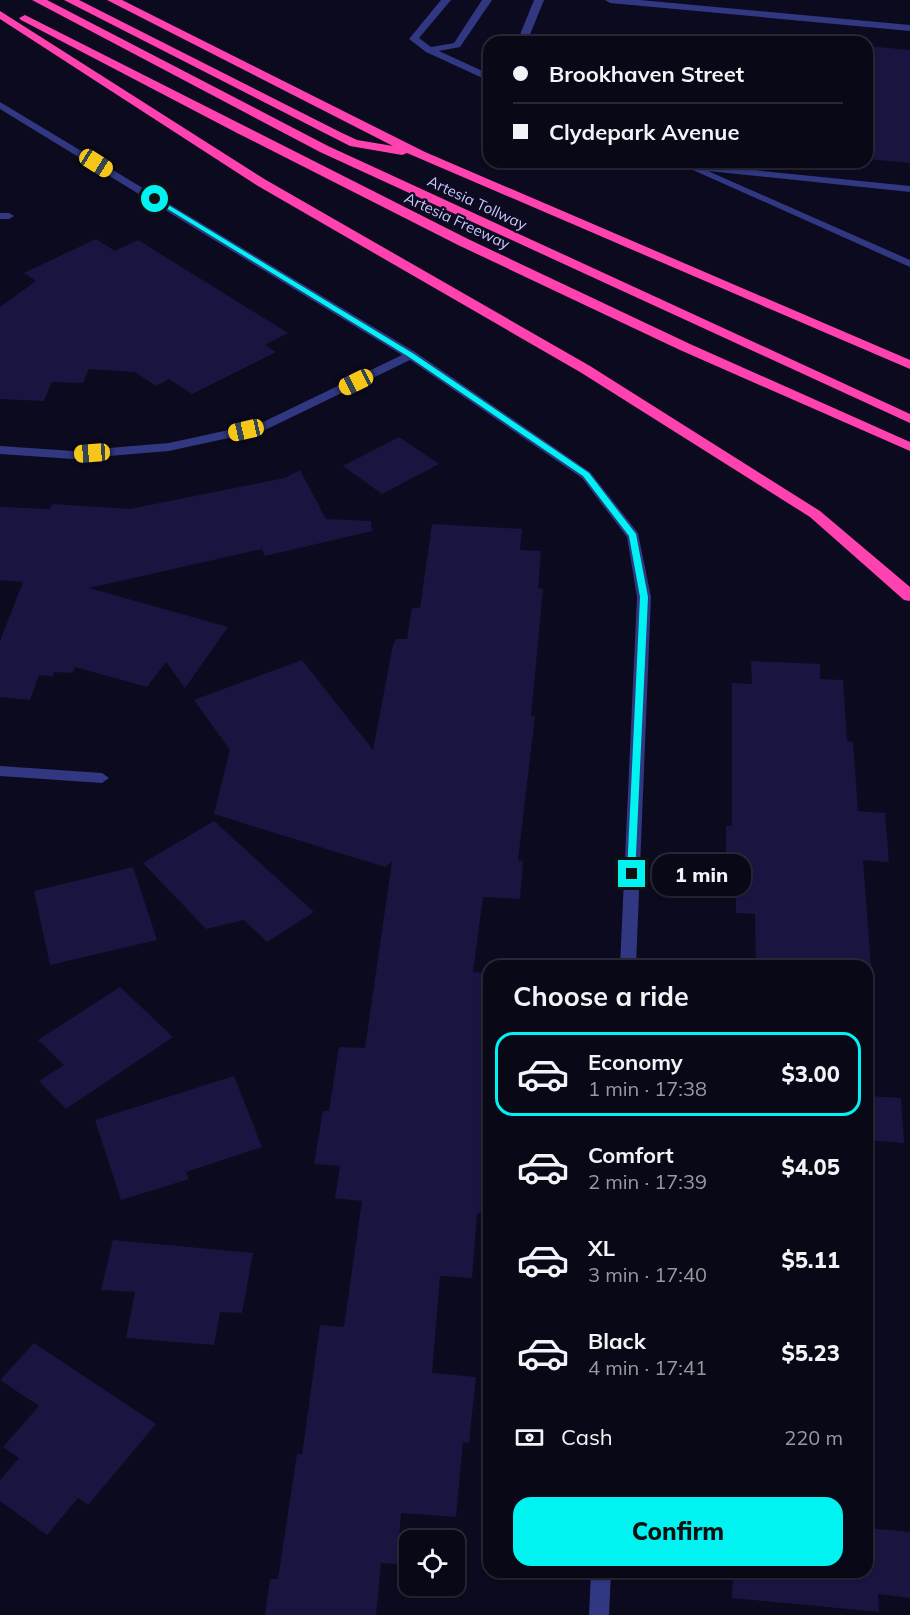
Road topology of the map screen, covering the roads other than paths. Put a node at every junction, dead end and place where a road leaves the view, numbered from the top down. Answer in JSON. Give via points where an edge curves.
{"nodes":[{"id":1,"x":38,"y":0,"type":"edge"},
{"id":2,"x":70,"y":0,"type":"edge"},
{"id":3,"x":113,"y":0,"type":"edge"},
{"id":4,"x":446,"y":0,"type":"edge"},
{"id":5,"x":487,"y":0,"type":"edge"},
{"id":6,"x":539,"y":0,"type":"edge"},
{"id":7,"x":610,"y":0,"type":"edge"},
{"id":8,"x":0,"y":4,"type":"edge"},
{"id":9,"x":0,"y":14,"type":"edge"},
{"id":10,"x":910,"y":28,"type":"edge"},
{"id":11,"x":524,"y":36,"type":"edge"},
{"id":12,"x":429,"y":50,"type":"junction"},
{"id":13,"x":483,"y":75,"type":"edge"},
{"id":14,"x":0,"y":105,"type":"edge"},
{"id":15,"x":421,"y":155,"type":"junction"},
{"id":16,"x":694,"y":168,"type":"edge"},
{"id":17,"x":709,"y":168,"type":"edge"},
{"id":18,"x":910,"y":189,"type":"edge"},
{"id":19,"x":910,"y":264,"type":"edge"},
{"id":20,"x":411,"y":355,"type":"junction"},
{"id":21,"x":910,"y":365,"type":"edge"},
{"id":22,"x":910,"y":419,"type":"edge"},
{"id":23,"x":910,"y":447,"type":"edge"},
{"id":24,"x":0,"y":450,"type":"edge"},
{"id":25,"x":910,"y":596,"type":"edge"},
{"id":26,"x":0,"y":771,"type":"edge"},
{"id":27,"x":102,"y":778,"type":"dead end"},
{"id":28,"x":628,"y":960,"type":"edge"},
{"id":29,"x":601,"y":1578,"type":"edge"},
{"id":30,"x":599,"y":1615,"type":"edge"}],
"edges":[{"from":1,"to":22,"type":"highway","name":"Artesia Tollway","via":[[324,149]]},
{"from":2,"to":15,"type":"highway","name":"Artesia Tollway","via":[[354,143]]},
{"from":3,"to":15,"type":"highway"},
{"from":4,"to":12,"type":"street","via":[[414,39]]},
{"from":5,"to":12,"type":"street","via":[[457,45]]},
{"from":6,"to":11,"type":"street"},
{"from":7,"to":10,"type":"street"},
{"from":8,"to":23,"type":"highway","name":"Artesia Freeway","via":[[408,216]]},
{"from":9,"to":25,"type":"highway","via":[[262,183],[585,369],[815,514]]},
{"from":12,"to":13,"type":"street"},
{"from":14,"to":20,"type":"street"},
{"from":15,"to":21,"type":"highway"},
{"from":16,"to":19,"type":"street"},
{"from":17,"to":18,"type":"street"},
{"from":20,"to":24,"type":"street","via":[[265,426],[169,447],[73,455]]},
{"from":20,"to":28,"type":"street","via":[[586,475],[633,536],[644,597]]},
{"from":26,"to":27,"type":"street"},
{"from":29,"to":30,"type":"street"}]}
